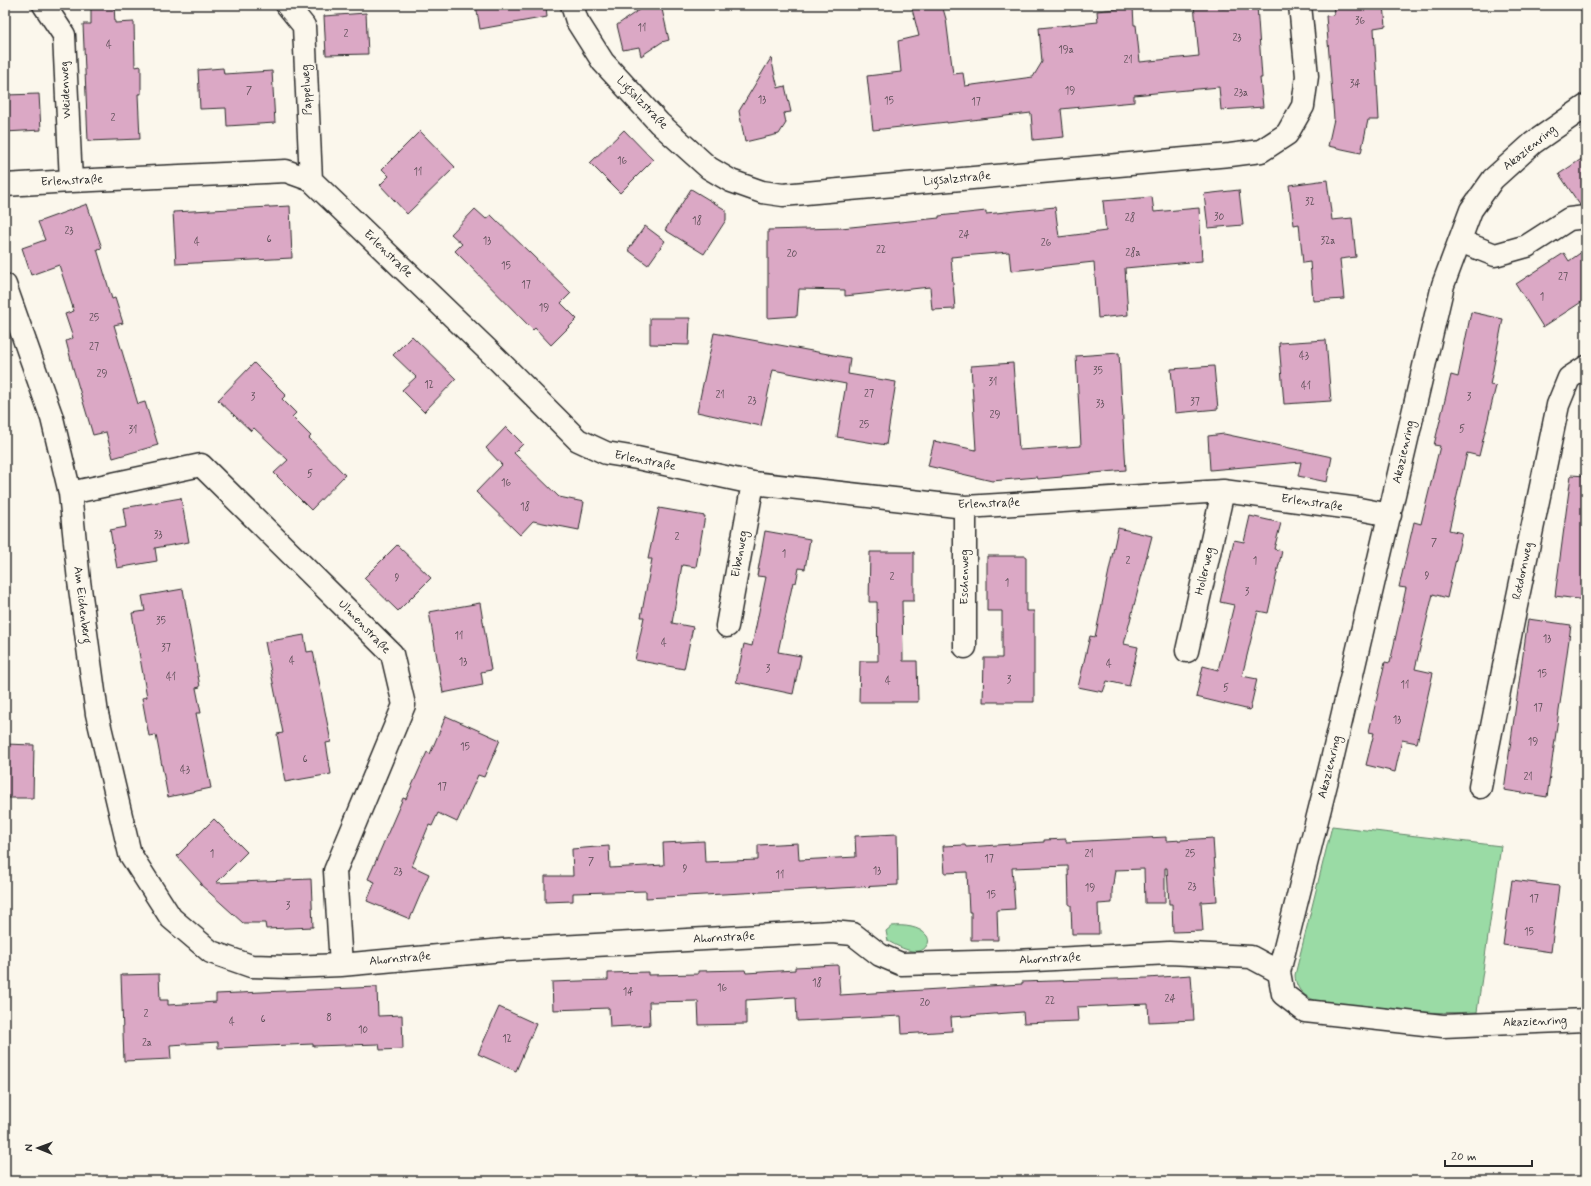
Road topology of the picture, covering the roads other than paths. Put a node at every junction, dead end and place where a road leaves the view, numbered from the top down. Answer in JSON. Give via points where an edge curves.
{"nodes":[{"id":1,"x":44,"y":5,"type":"edge"},
{"id":2,"x":287,"y":5,"type":"edge"},
{"id":3,"x":572,"y":5,"type":"edge"},
{"id":4,"x":1300,"y":5,"type":"edge"},
{"id":5,"x":1586,"y":106,"type":"edge"},
{"id":6,"x":311,"y":180,"type":"junction"},
{"id":7,"x":71,"y":181,"type":"junction"},
{"id":8,"x":5,"y":185,"type":"edge"},
{"id":9,"x":1586,"y":217,"type":"edge"},
{"id":10,"x":1460,"y":240,"type":"junction"},
{"id":11,"x":5,"y":285,"type":"edge"},
{"id":12,"x":1586,"y":367,"type":"edge"},
{"id":13,"x":753,"y":483,"type":"junction"},
{"id":14,"x":1223,"y":492,"type":"junction"},
{"id":15,"x":70,"y":493,"type":"junction"},
{"id":16,"x":965,"y":507,"type":"junction"},
{"id":17,"x":1390,"y":515,"type":"junction"},
{"id":18,"x":727,"y":626,"type":"dead end"},
{"id":19,"x":965,"y":647,"type":"dead end"},
{"id":20,"x":1187,"y":651,"type":"dead end"},
{"id":21,"x":1480,"y":786,"type":"dead end"},
{"id":22,"x":171,"y":918,"type":"joint"},
{"id":23,"x":341,"y":965,"type":"junction"},
{"id":24,"x":1278,"y":972,"type":"junction"},
{"id":25,"x":1586,"y":1020,"type":"edge"}],
"edges":[{"from":1,"to":7,"type":"street","name":"Weidenweg","via":[[64,35]]},
{"from":2,"to":6,"type":"street","name":"Pappelweg","via":[[304,26]]},
{"from":3,"to":4,"type":"street","name":"Ligsalzstraße","via":[[577,21],[603,62],[659,123],[709,168],[731,181],[762,192],[783,195],[1230,155],[1261,150],[1287,134],[1303,106],[1307,76]]},
{"from":5,"to":10,"type":"street","name":"Akazienring","via":[[1533,143],[1493,179],[1471,210]]},
{"from":6,"to":7,"type":"street","name":"Erlenstraße","via":[[286,171]]},
{"from":6,"to":13,"type":"street","name":"Erlenstraße","via":[[578,440],[606,453]]},
{"from":7,"to":8,"type":"street","name":"Erlenstraße"},
{"from":9,"to":10,"type":"street","via":[[1569,219],[1527,246],[1495,255]]},
{"from":10,"to":17,"type":"street","name":"Akazienring","via":[[1443,285]]},
{"from":11,"to":15,"type":"street","name":"Am Eichenberg","via":[[52,418]]},
{"from":12,"to":21,"type":"street","name":"Rotdornweg","via":[[1568,378],[1558,405]]},
{"from":13,"to":16,"type":"street","name":"Erlenstraße"},
{"from":13,"to":18,"type":"street","name":"Eibenweg"},
{"from":14,"to":16,"type":"street","name":"Erlenstraße"},
{"from":14,"to":17,"type":"street","name":"Erlenstraße"},
{"from":14,"to":20,"type":"street","name":"Hollerweg"},
{"from":15,"to":22,"type":"street","name":"Am Eichenberg","via":[[97,714],[130,854]]},
{"from":15,"to":23,"type":"street","name":"Ulmenstraße","via":[[201,465],[392,654],[404,705],[336,871]]},
{"from":16,"to":19,"type":"street","name":"Eschenweg"},
{"from":17,"to":24,"type":"street","name":"Akazienring"},
{"from":22,"to":23,"type":"street","name":"Ahornstraße","via":[[211,952],[251,966]]},
{"from":23,"to":24,"type":"street","name":"Ahornstraße","via":[[503,950],[832,932],[854,934],[880,955],[901,964],[1016,961],[1169,952],[1251,957]]},
{"from":24,"to":25,"type":"street","name":"Akazienring","via":[[1283,994],[1305,1011],[1443,1026]]}]}
